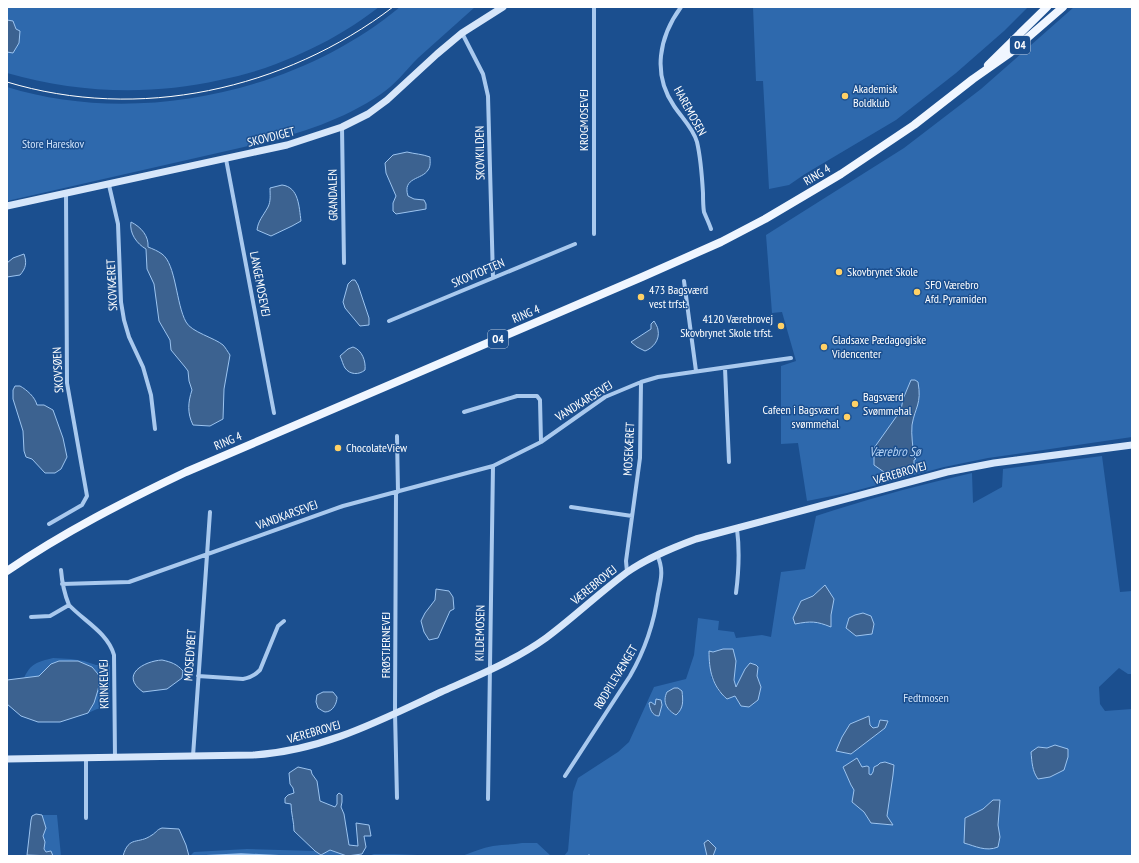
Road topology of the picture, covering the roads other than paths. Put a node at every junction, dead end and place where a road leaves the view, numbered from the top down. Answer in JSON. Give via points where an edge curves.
{"nodes":[{"id":1,"x":503,"y":7,"type":"edge"},
{"id":2,"x":594,"y":7,"type":"edge"},
{"id":3,"x":681,"y":7,"type":"edge"},
{"id":4,"x":1047,"y":7,"type":"edge"},
{"id":5,"x":1063,"y":7,"type":"edge"},
{"id":6,"x":462,"y":33,"type":"junction"},
{"id":7,"x":973,"y":80,"type":"junction"},
{"id":8,"x":342,"y":127,"type":"junction"},
{"id":9,"x":226,"y":159,"type":"junction"},
{"id":10,"x":109,"y":185,"type":"junction"},
{"id":11,"x":66,"y":194,"type":"junction"},
{"id":12,"x":7,"y":206,"type":"edge"},
{"id":13,"x":711,"y":229,"type":"dead end"},
{"id":14,"x":594,"y":234,"type":"dead end"},
{"id":15,"x":574,"y":244,"type":"dead end"},
{"id":16,"x":344,"y":264,"type":"dead end"},
{"id":17,"x":493,"y":278,"type":"junction"},
{"id":18,"x":684,"y":281,"type":"dead end"},
{"id":19,"x":390,"y":321,"type":"dead end"},
{"id":20,"x":791,"y":358,"type":"dead end"},
{"id":21,"x":725,"y":368,"type":"junction"},
{"id":22,"x":696,"y":371,"type":"junction"},
{"id":23,"x":641,"y":382,"type":"junction"},
{"id":24,"x":464,"y":412,"type":"dead end"},
{"id":25,"x":274,"y":413,"type":"dead end"},
{"id":26,"x":155,"y":429,"type":"dead end"},
{"id":27,"x":397,"y":436,"type":"dead end"},
{"id":28,"x":542,"y":442,"type":"junction"},
{"id":29,"x":1132,"y":444,"type":"edge"},
{"id":30,"x":729,"y":462,"type":"dead end"},
{"id":31,"x":493,"y":466,"type":"junction"},
{"id":32,"x":397,"y":492,"type":"junction"},
{"id":33,"x":571,"y":507,"type":"dead end"},
{"id":34,"x":210,"y":512,"type":"dead end"},
{"id":35,"x":632,"y":516,"type":"junction"},
{"id":36,"x":49,"y":524,"type":"dead end"},
{"id":37,"x":737,"y":529,"type":"junction"},
{"id":38,"x":207,"y":555,"type":"junction"},
{"id":39,"x":657,"y":555,"type":"junction"},
{"id":40,"x":61,"y":570,"type":"dead end"},
{"id":41,"x":7,"y":571,"type":"edge"},
{"id":42,"x":627,"y":573,"type":"junction"},
{"id":43,"x":62,"y":584,"type":"junction"},
{"id":44,"x":736,"y":593,"type":"dead end"},
{"id":45,"x":69,"y":605,"type":"junction"},
{"id":46,"x":31,"y":617,"type":"dead end"},
{"id":47,"x":284,"y":621,"type":"dead end"},
{"id":48,"x":490,"y":670,"type":"junction"},
{"id":49,"x":198,"y":676,"type":"junction"},
{"id":50,"x":396,"y":713,"type":"junction"},
{"id":51,"x":193,"y":756,"type":"junction"},
{"id":52,"x":86,"y":758,"type":"junction"},
{"id":53,"x":115,"y":758,"type":"junction"},
{"id":54,"x":7,"y":759,"type":"edge"},
{"id":55,"x":565,"y":776,"type":"dead end"},
{"id":56,"x":397,"y":798,"type":"dead end"},
{"id":57,"x":488,"y":799,"type":"dead end"},
{"id":58,"x":86,"y":818,"type":"dead end"}],
"edges":[{"from":1,"to":6,"type":"street","name":"SKOVDIGET"},
{"from":2,"to":14,"type":"street","name":"KROGMOSEVEJ"},
{"from":3,"to":13,"type":"street","name":"HAREMOSEN","via":[[671,20],[664,37],[661,69],[671,100],[696,140],[700,157],[704,212]]},
{"from":4,"to":7,"type":"main road","name":"RING 4","number":"O4"},
{"from":5,"to":7,"type":"main road","name":"RING 4","number":"O4","via":[[1010,53]]},
{"from":6,"to":8,"type":"street","name":"SKOVDIGET","via":[[387,100],[368,114]]},
{"from":6,"to":17,"type":"street","name":"SKOVKILDEN","via":[[483,74],[488,96]]},
{"from":7,"to":41,"type":"main road","name":"RING 4","number":"O4","via":[[914,125],[841,174],[801,199],[720,242],[642,278],[179,475],[88,521]]},
{"from":8,"to":9,"type":"street","name":"SKOVDIGET","via":[[287,145]]},
{"from":8,"to":16,"type":"street","name":"GRANDALEN"},
{"from":9,"to":10,"type":"street","name":"SKOVDIGET"},
{"from":9,"to":25,"type":"street","name":"LANGEMOSEVEJ"},
{"from":10,"to":11,"type":"street","name":"SKOVDIGET"},
{"from":10,"to":26,"type":"street","name":"SKOVKÆRET","via":[[118,224],[124,320],[151,395]]},
{"from":11,"to":12,"type":"street","name":"SKOVDIGET"},
{"from":11,"to":36,"type":"street","name":"SKOVSØEN","via":[[66,383],[87,496],[82,505]]},
{"from":15,"to":17,"type":"street","name":"SKOVTOFTEN"},
{"from":17,"to":19,"type":"street","name":"SKOVTOFTEN"},
{"from":18,"to":22,"type":"street"},
{"from":20,"to":21,"type":"street","name":"VANDKARSEVEJ"},
{"from":21,"to":22,"type":"street","name":"VANDKARSEVEJ"},
{"from":21,"to":30,"type":"street"},
{"from":22,"to":23,"type":"street","name":"VANDKARSEVEJ"},
{"from":23,"to":28,"type":"street","name":"VANDKARSEVEJ","via":[[605,397]]},
{"from":23,"to":35,"type":"street","name":"MOSEKÆRET","via":[[640,458]]},
{"from":24,"to":28,"type":"street","via":[[516,396],[537,396],[540,400]]},
{"from":27,"to":32,"type":"street"},
{"from":28,"to":31,"type":"street","name":"VANDKARSEVEJ"},
{"from":29,"to":37,"type":"street","name":"VÆREBROVEJ","via":[[947,472]]},
{"from":31,"to":32,"type":"street","name":"VANDKARSEVEJ"},
{"from":31,"to":48,"type":"street","name":"KILDEMOSEN"},
{"from":32,"to":38,"type":"street","name":"VANDKARSEVEJ","via":[[343,506]]},
{"from":32,"to":50,"type":"street","name":"FRØSTJERNEVEJ"},
{"from":33,"to":35,"type":"street"},
{"from":34,"to":38,"type":"street"},
{"from":35,"to":42,"type":"street","name":"MOSEKÆRET","via":[[626,561]]},
{"from":37,"to":39,"type":"street","name":"VÆREBROVEJ","via":[[696,540]]},
{"from":37,"to":44,"type":"street","via":[[740,567]]},
{"from":38,"to":43,"type":"street","name":"VANDKARSEVEJ","via":[[129,582]]},
{"from":38,"to":49,"type":"street","name":"MOSEDYBET"},
{"from":39,"to":42,"type":"street","name":"VÆREBROVEJ"},
{"from":39,"to":55,"type":"street","name":"RØDPILEVÆNGET","via":[[661,564],[661,575],[649,639],[630,676]]},
{"from":40,"to":43,"type":"street","name":"KRINKELVEJ"},
{"from":42,"to":48,"type":"street","name":"VÆREBROVEJ","via":[[545,638]]},
{"from":43,"to":45,"type":"street","name":"KRINKELVEJ"},
{"from":45,"to":46,"type":"street","via":[[50,616]]},
{"from":45,"to":53,"type":"street","name":"KRINKELVEJ","via":[[107,639],[112,647]]},
{"from":47,"to":49,"type":"street","via":[[278,626],[260,670],[255,675],[243,679]]},
{"from":48,"to":50,"type":"street","name":"VÆREBROVEJ"},
{"from":48,"to":57,"type":"street","name":"KILDEMOSEN"},
{"from":49,"to":51,"type":"street","name":"MOSEDYBET"},
{"from":50,"to":51,"type":"street","name":"VÆREBROVEJ","via":[[328,742],[287,752]]},
{"from":50,"to":56,"type":"street","name":"FRØSTJERNEVEJ"},
{"from":51,"to":53,"type":"street","name":"VÆREBROVEJ"},
{"from":52,"to":53,"type":"street","name":"VÆREBROVEJ"},
{"from":52,"to":54,"type":"street","name":"VÆREBROVEJ"},
{"from":52,"to":58,"type":"street"}]}
